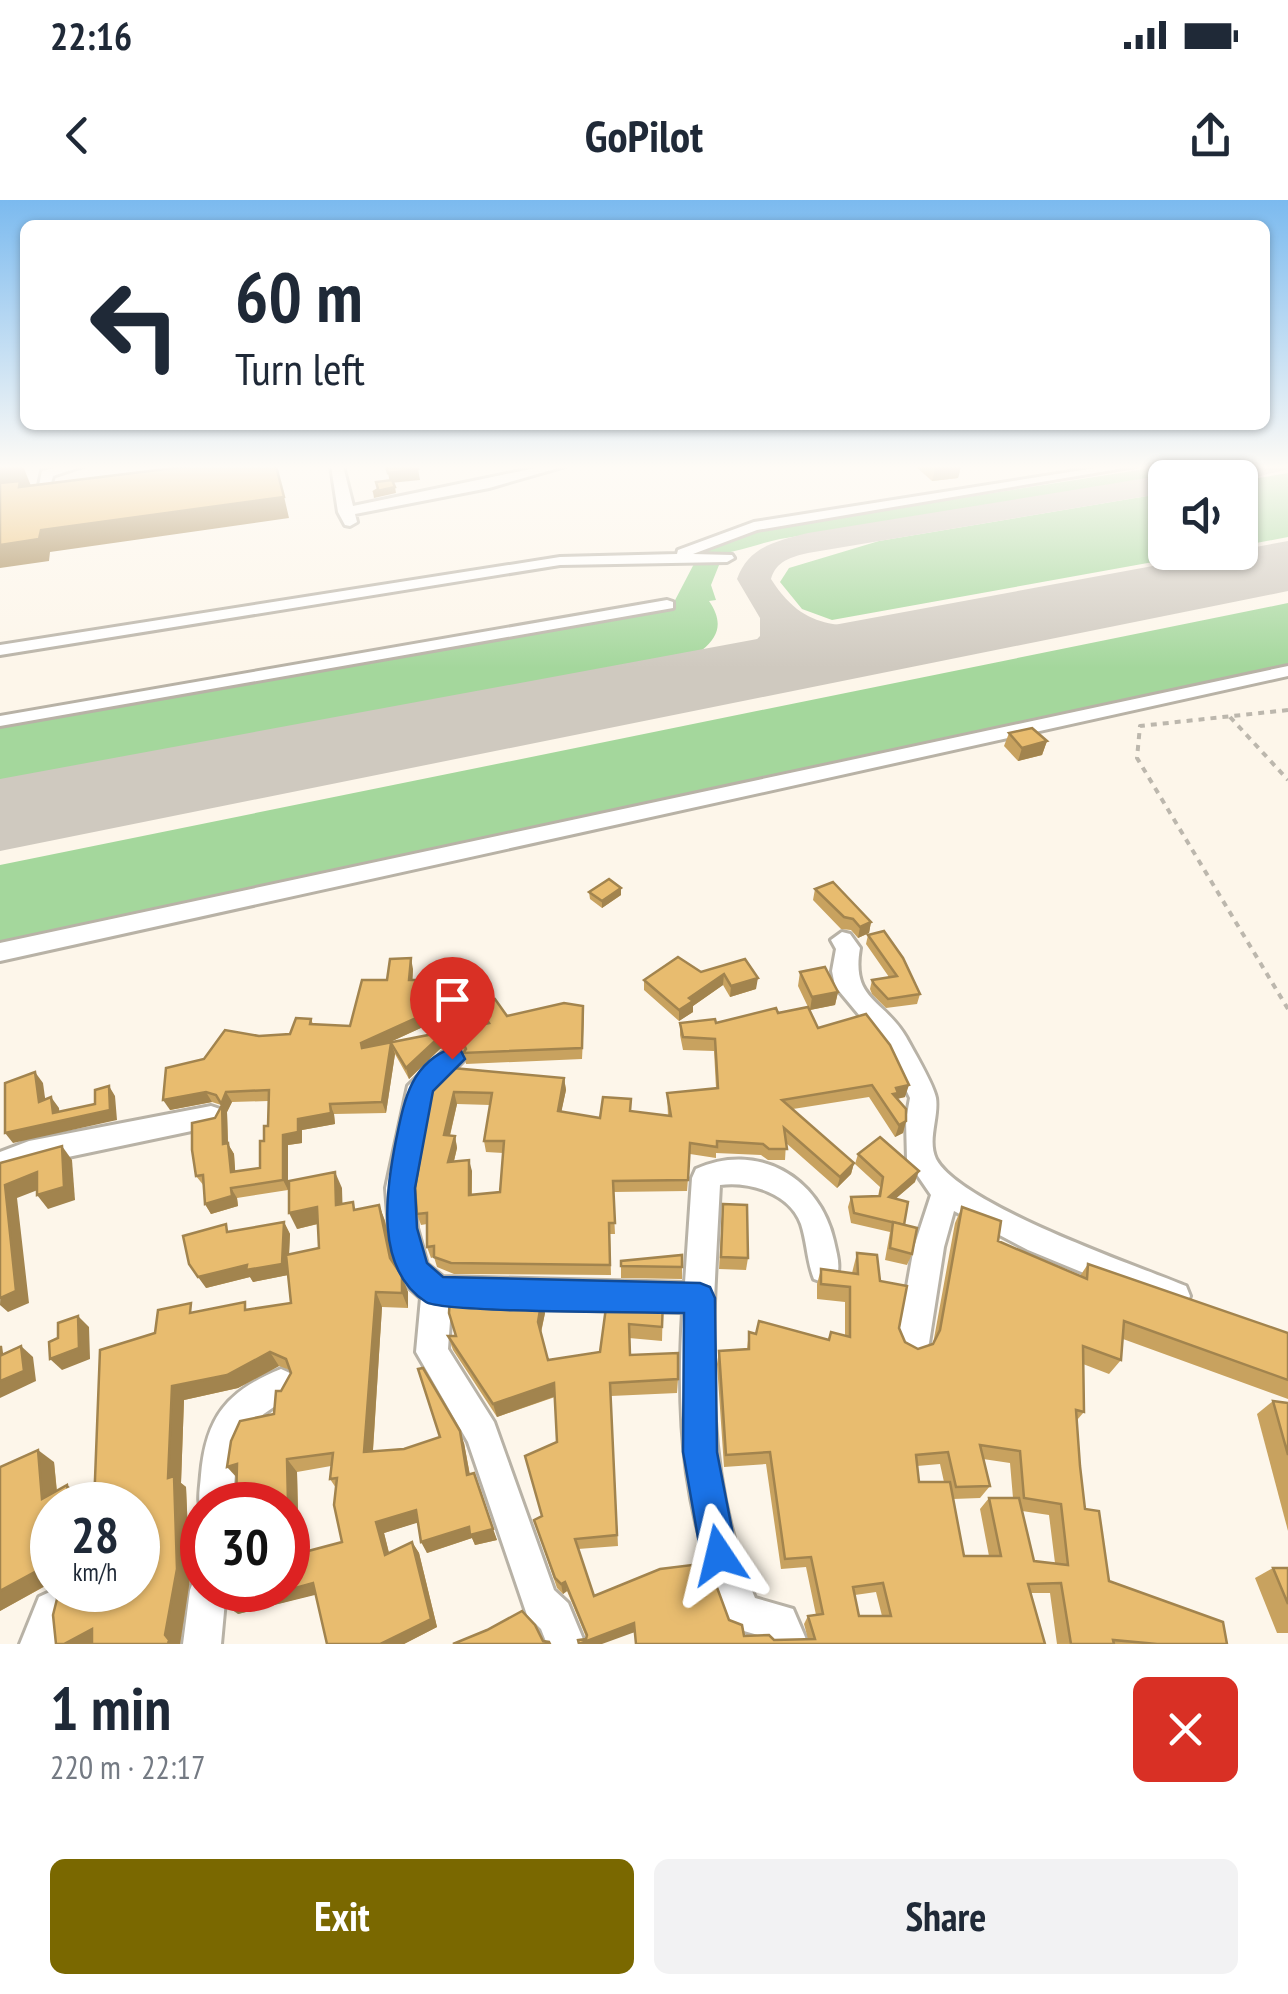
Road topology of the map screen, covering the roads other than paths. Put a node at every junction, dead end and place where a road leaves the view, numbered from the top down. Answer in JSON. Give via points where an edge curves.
{"nodes":[{"id":1,"x":730,"y":533,"type":"edge"},
{"id":2,"x":670,"y":558,"type":"junction"},
{"id":3,"x":727,"y":558,"type":"dead end"},
{"id":4,"x":667,"y":605,"type":"dead end"},
{"id":5,"x":0,"y":650,"type":"edge"},
{"id":6,"x":1288,"y":671,"type":"edge"},
{"id":7,"x":0,"y":721,"type":"edge"},
{"id":8,"x":842,"y":940,"type":"dead end"},
{"id":9,"x":0,"y":952,"type":"edge"},
{"id":10,"x":452,"y":1059,"type":"edge"},
{"id":11,"x":210,"y":1117,"type":"edge"},
{"id":12,"x":0,"y":1164,"type":"edge"},
{"id":13,"x":946,"y":1192,"type":"junction"},
{"id":14,"x":824,"y":1270,"type":"edge"},
{"id":15,"x":437,"y":1292,"type":"junction"},
{"id":16,"x":700,"y":1298,"type":"junction"},
{"id":17,"x":1204,"y":1306,"type":"edge"},
{"id":18,"x":913,"y":1343,"type":"edge"},
{"id":19,"x":281,"y":1385,"type":"edge"},
{"id":20,"x":218,"y":1482,"type":"edge"},
{"id":21,"x":206,"y":1612,"type":"edge"},
{"id":22,"x":202,"y":1644,"type":"edge"},
{"id":23,"x":566,"y":1644,"type":"edge"},
{"id":24,"x":789,"y":1644,"type":"edge"}],
"edges":[{"from":1,"to":2,"type":"street"},
{"from":2,"to":3,"type":"street"},
{"from":2,"to":5,"type":"street","via":[[522,566]]},
{"from":4,"to":7,"type":"street"},
{"from":6,"to":9,"type":"street"},
{"from":8,"to":13,"type":"street","via":[[848,948],[846,986],[895,1040],[923,1098],[921,1160]]},
{"from":10,"to":15,"type":"street","via":[[421,1086],[400,1188],[414,1272]]},
{"from":11,"to":12,"type":"street"},
{"from":13,"to":17,"type":"street","via":[[1038,1240]]},
{"from":13,"to":18,"type":"street"},
{"from":14,"to":16,"type":"street","via":[[803,1201],[743,1172],[714,1173],[706,1178]]},
{"from":15,"to":16,"type":"street"},
{"from":15,"to":23,"type":"street","via":[[432,1352],[482,1434],[540,1602],[555,1616]]},
{"from":16,"to":24,"type":"street","via":[[700,1452],[719,1555],[743,1614],[780,1622]]},
{"from":19,"to":20,"type":"street","via":[[229,1418]]},
{"from":21,"to":22,"type":"street"}]}
